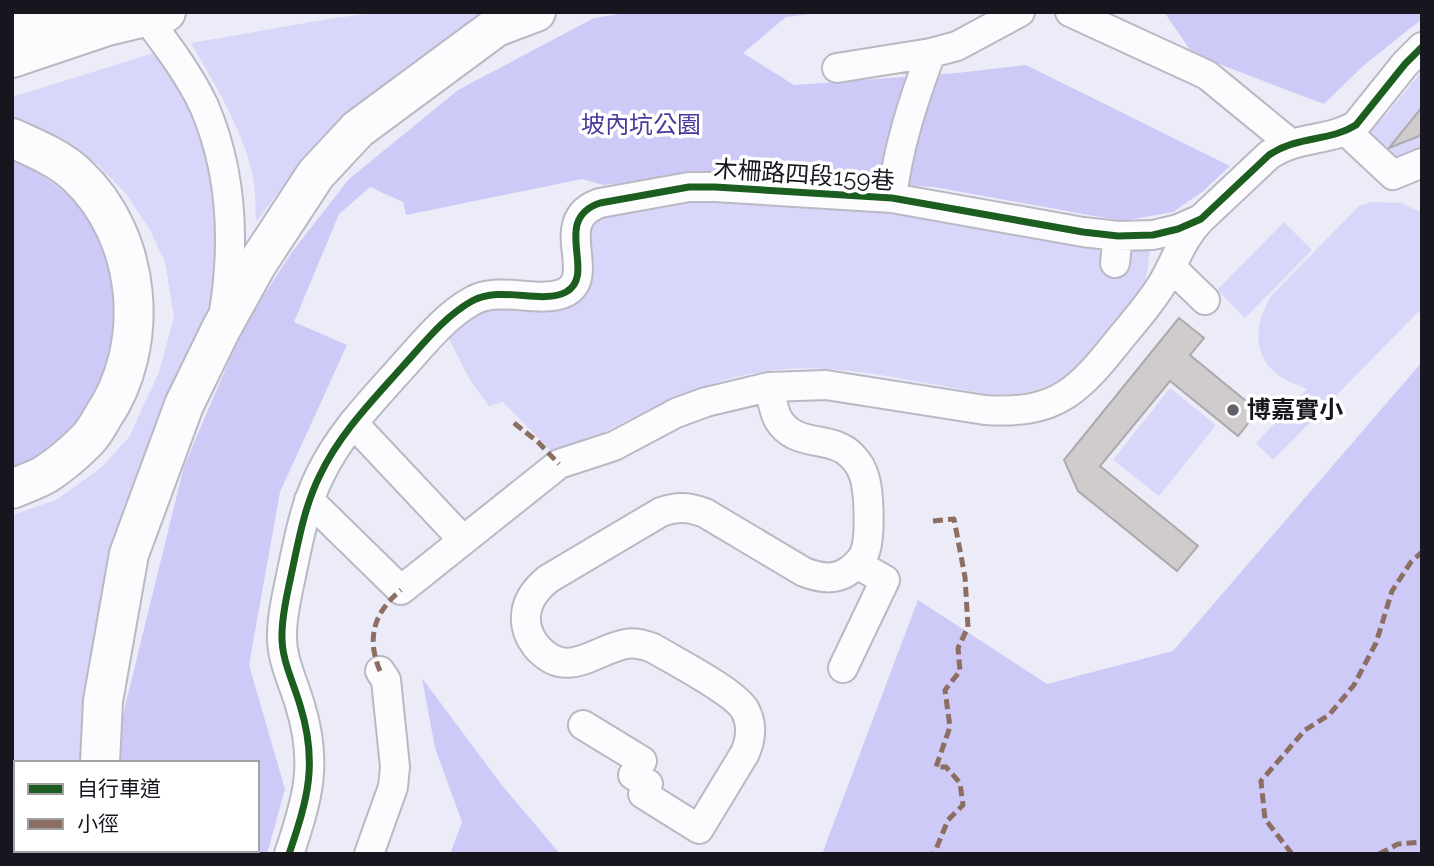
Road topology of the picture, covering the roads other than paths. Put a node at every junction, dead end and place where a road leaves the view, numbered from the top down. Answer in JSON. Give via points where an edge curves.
{"nodes":[{"id":1,"x":71,"y":12,"type":"edge"},
{"id":2,"x":536,"y":12,"type":"edge"},
{"id":3,"x":1020,"y":12,"type":"edge"},
{"id":4,"x":1070,"y":12,"type":"edge"},
{"id":5,"x":156,"y":14,"type":"edge"},
{"id":6,"x":12,"y":29,"type":"edge"},
{"id":7,"x":1422,"y":47,"type":"edge"},
{"id":8,"x":931,"y":53,"type":"junction"},
{"id":9,"x":12,"y":58,"type":"edge"},
{"id":10,"x":837,"y":68,"type":"dead end"},
{"id":11,"x":1346,"y":131,"type":"junction"},
{"id":12,"x":12,"y":138,"type":"edge"},
{"id":13,"x":1290,"y":143,"type":"junction"},
{"id":14,"x":1422,"y":163,"type":"edge"},
{"id":15,"x":892,"y":198,"type":"junction"},
{"id":16,"x":1200,"y":219,"type":"junction"},
{"id":17,"x":1171,"y":267,"type":"junction"},
{"id":18,"x":1205,"y":300,"type":"dead end"},
{"id":19,"x":221,"y":329,"type":"junction"},
{"id":20,"x":769,"y":387,"type":"junction"},
{"id":21,"x":353,"y":423,"type":"junction"},
{"id":22,"x":12,"y":489,"type":"edge"},
{"id":23,"x":309,"y":499,"type":"junction"},
{"id":24,"x":463,"y":540,"type":"junction"},
{"id":25,"x":857,"y":564,"type":"junction"},
{"id":26,"x":843,"y":668,"type":"dead end"},
{"id":27,"x":380,"y":671,"type":"dead end"},
{"id":28,"x":583,"y":726,"type":"dead end"},
{"id":29,"x":100,"y":761,"type":"edge"},
{"id":30,"x":289,"y":854,"type":"edge"},
{"id":31,"x":369,"y":854,"type":"edge"}],
"edges":[{"from":1,"to":6,"type":"highway"},
{"from":2,"to":19,"type":"highway","via":[[496,27],[358,129],[295,204]]},
{"from":3,"to":8,"type":"street","via":[[957,46]]},
{"from":4,"to":13,"type":"street","via":[[1207,75]]},
{"from":5,"to":9,"type":"highway"},
{"from":5,"to":19,"type":"street","via":[[203,104],[226,180],[228,287]]},
{"from":7,"to":11,"type":"street"},
{"from":8,"to":10,"type":"street"},
{"from":8,"to":15,"type":"street","via":[[909,112]]},
{"from":11,"to":13,"type":"street","name":"木柵路四段159巷"},
{"from":11,"to":14,"type":"street","via":[[1393,174]]},
{"from":12,"to":22,"type":"highway","via":[[77,174],[105,208],[126,253],[135,304],[131,351],[117,397],[88,439],[46,474]]},
{"from":13,"to":16,"type":"street","name":"木柵路四段159巷","via":[[1269,155]]},
{"from":15,"to":16,"type":"street","name":"木柵路四段159巷","via":[[1083,232],[1116,249]]},
{"from":15,"to":21,"type":"street","name":"木柵路四段159巷","via":[[689,187],[587,207],[576,232],[576,281],[568,291],[556,295],[493,294],[476,299],[422,345]]},
{"from":16,"to":17,"type":"street"},
{"from":17,"to":18,"type":"street"},
{"from":17,"to":20,"type":"street","via":[[1156,294],[1090,376],[1063,398],[1039,408],[985,410],[826,385]]},
{"from":19,"to":29,"type":"highway","via":[[184,405],[129,554],[103,701]]},
{"from":20,"to":24,"type":"street","via":[[706,402],[614,446],[559,464]]},
{"from":20,"to":25,"type":"street","via":[[778,418],[787,430],[809,441],[839,446],[861,466],[866,480],[868,541]]},
{"from":21,"to":23,"type":"street","name":"木柵路四段159巷"},
{"from":21,"to":24,"type":"street"},
{"from":23,"to":24,"type":"street","via":[[401,590]]},
{"from":23,"to":30,"type":"street","name":"木柵路四段159巷","via":[[282,635],[283,653],[311,747],[309,784]]},
{"from":25,"to":26,"type":"street","via":[[885,580]]},
{"from":25,"to":28,"type":"street","via":[[840,575],[820,578],[705,513],[674,508],[548,579],[529,601],[527,628],[532,641],[555,660],[579,662],[628,643],[642,644],[745,709],[750,740],[699,829],[643,794],[648,784],[633,775],[642,761]]},
{"from":27,"to":31,"type":"street","via":[[386,680],[395,767],[393,787]]}]}
